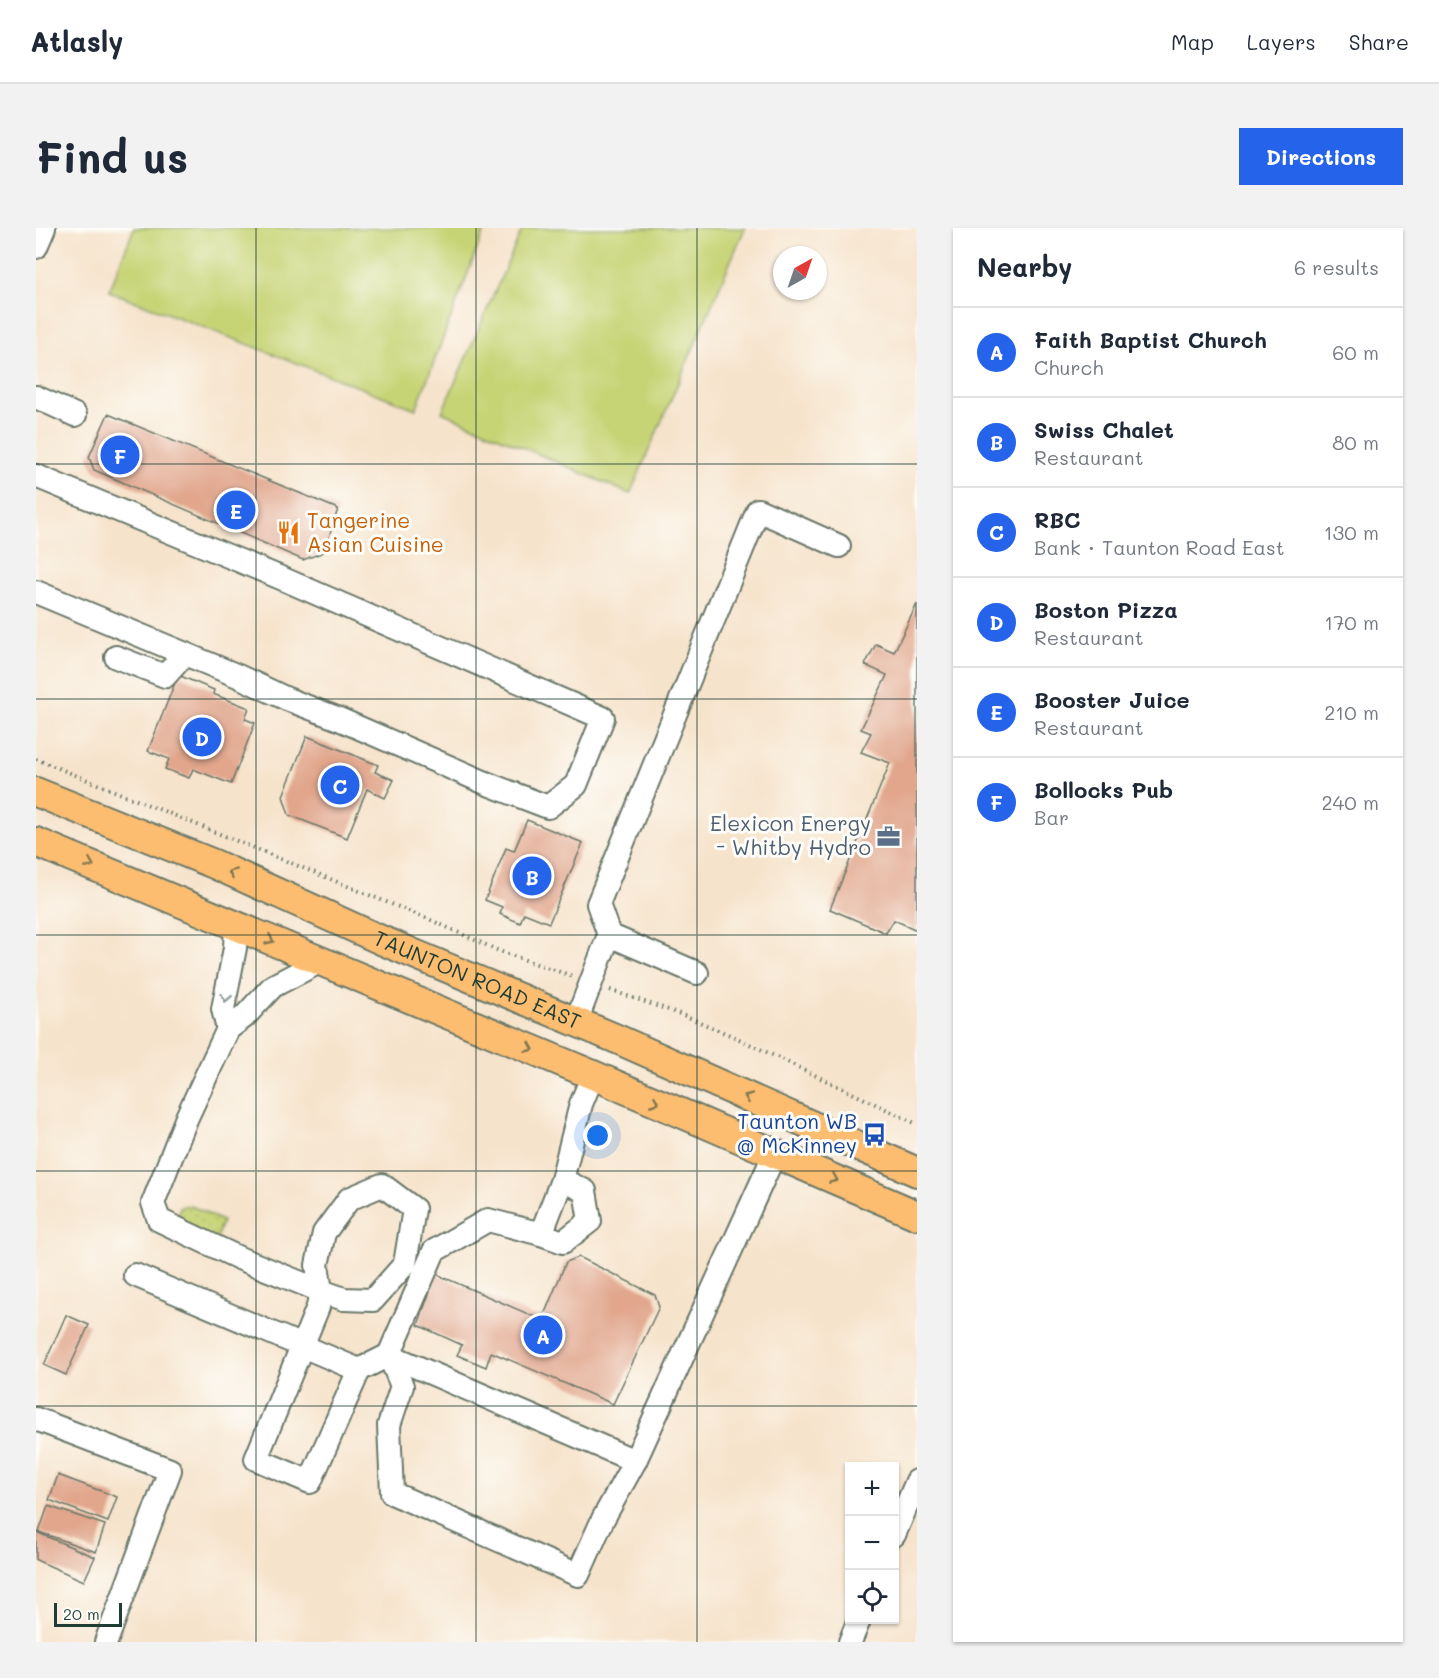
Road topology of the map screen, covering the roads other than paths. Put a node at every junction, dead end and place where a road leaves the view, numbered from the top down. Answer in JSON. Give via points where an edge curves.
{"nodes":[{"id":1,"x":44,"y":228,"type":"edge"},
{"id":2,"x":36,"y":247,"type":"edge"},
{"id":3,"x":36,"y":397,"type":"edge"},
{"id":4,"x":75,"y":415,"type":"dead end"},
{"id":5,"x":36,"y":476,"type":"edge"},
{"id":6,"x":839,"y":546,"type":"dead end"},
{"id":7,"x":36,"y":592,"type":"edge"},
{"id":8,"x":184,"y":654,"type":"junction"},
{"id":9,"x":116,"y":657,"type":"dead end"},
{"id":10,"x":36,"y":792,"type":"edge"},
{"id":11,"x":36,"y":842,"type":"edge"},
{"id":12,"x":236,"y":925,"type":"junction"},
{"id":13,"x":609,"y":935,"type":"junction"},
{"id":14,"x":321,"y":961,"type":"junction"},
{"id":15,"x":697,"y":973,"type":"dead end"},
{"id":16,"x":576,"y":1022,"type":"junction"},
{"id":17,"x":228,"y":1029,"type":"junction"},
{"id":18,"x":593,"y":1074,"type":"junction"},
{"id":19,"x":775,"y":1154,"type":"junction"},
{"id":20,"x":917,"y":1172,"type":"edge"},
{"id":21,"x":562,"y":1180,"type":"junction"},
{"id":22,"x":917,"y":1215,"type":"edge"},
{"id":23,"x":541,"y":1234,"type":"junction"},
{"id":24,"x":135,"y":1275,"type":"dead end"},
{"id":25,"x":321,"y":1292,"type":"junction"},
{"id":26,"x":303,"y":1346,"type":"junction"},
{"id":27,"x":389,"y":1355,"type":"junction"},
{"id":28,"x":359,"y":1370,"type":"junction"},
{"id":29,"x":36,"y":1419,"type":"edge"},
{"id":30,"x":635,"y":1461,"type":"junction"},
{"id":31,"x":917,"y":1481,"type":"edge"},
{"id":32,"x":899,"y":1523,"type":"edge"},
{"id":33,"x":857,"y":1624,"type":"edge"},
{"id":34,"x":106,"y":1642,"type":"edge"},
{"id":35,"x":850,"y":1642,"type":"edge"}],
"edges":[{"from":1,"to":2,"type":"street"},
{"from":3,"to":4,"type":"street"},
{"from":5,"to":8,"type":"street","via":[[603,718],[576,785],[548,807]]},
{"from":6,"to":13,"type":"street","via":[[758,510],[598,904]]},
{"from":7,"to":8,"type":"street"},
{"from":8,"to":9,"type":"street","via":[[165,676]]},
{"from":16,"to":10,"type":"main road","name":"TAUNTON ROAD EAST","one_way":true,"via":[[214,864]]},
{"from":11,"to":12,"type":"main road","name":"TAUNTON ROAD EAST","one_way":true},
{"from":12,"to":14,"type":"main road","name":"TAUNTON ROAD EAST","one_way":true},
{"from":12,"to":17,"type":"street","one_way":true,"via":[[224,1009]]},
{"from":13,"to":15,"type":"street"},
{"from":13,"to":16,"type":"street"},
{"from":14,"to":17,"type":"street","via":[[273,986]]},
{"from":14,"to":18,"type":"main road","name":"TAUNTON ROAD EAST","one_way":true},
{"from":20,"to":16,"type":"main road","name":"TAUNTON ROAD EAST","one_way":true},
{"from":17,"to":25,"type":"street","via":[[153,1203],[159,1220]]},
{"from":18,"to":19,"type":"main road","name":"TAUNTON ROAD EAST","one_way":true},
{"from":18,"to":21,"type":"street","via":[[581,1104]]},
{"from":19,"to":22,"type":"main road","name":"TAUNTON ROAD EAST","one_way":true},
{"from":19,"to":30,"type":"street"},
{"from":21,"to":23,"type":"street"},
{"from":21,"to":23,"type":"street","via":[[585,1191],[590,1221],[563,1242]]},
{"from":23,"to":27,"type":"street","via":[[488,1220],[434,1251]]},
{"from":24,"to":26,"type":"street"},
{"from":25,"to":25,"type":"street","via":[[344,1299],[373,1300],[405,1264],[414,1209],[382,1185],[349,1198],[324,1233],[317,1265]]},
{"from":25,"to":26,"type":"street"},
{"from":26,"to":28,"type":"street"},
{"from":26,"to":28,"type":"street","via":[[256,1459],[310,1482]]},
{"from":27,"to":28,"type":"street"},
{"from":27,"to":30,"type":"street"},
{"from":27,"to":30,"type":"street","via":[[402,1386],[389,1425],[392,1493],[578,1575]]},
{"from":29,"to":34,"type":"street","via":[[170,1470]]},
{"from":31,"to":32,"type":"street"},
{"from":33,"to":35,"type":"street"}]}
